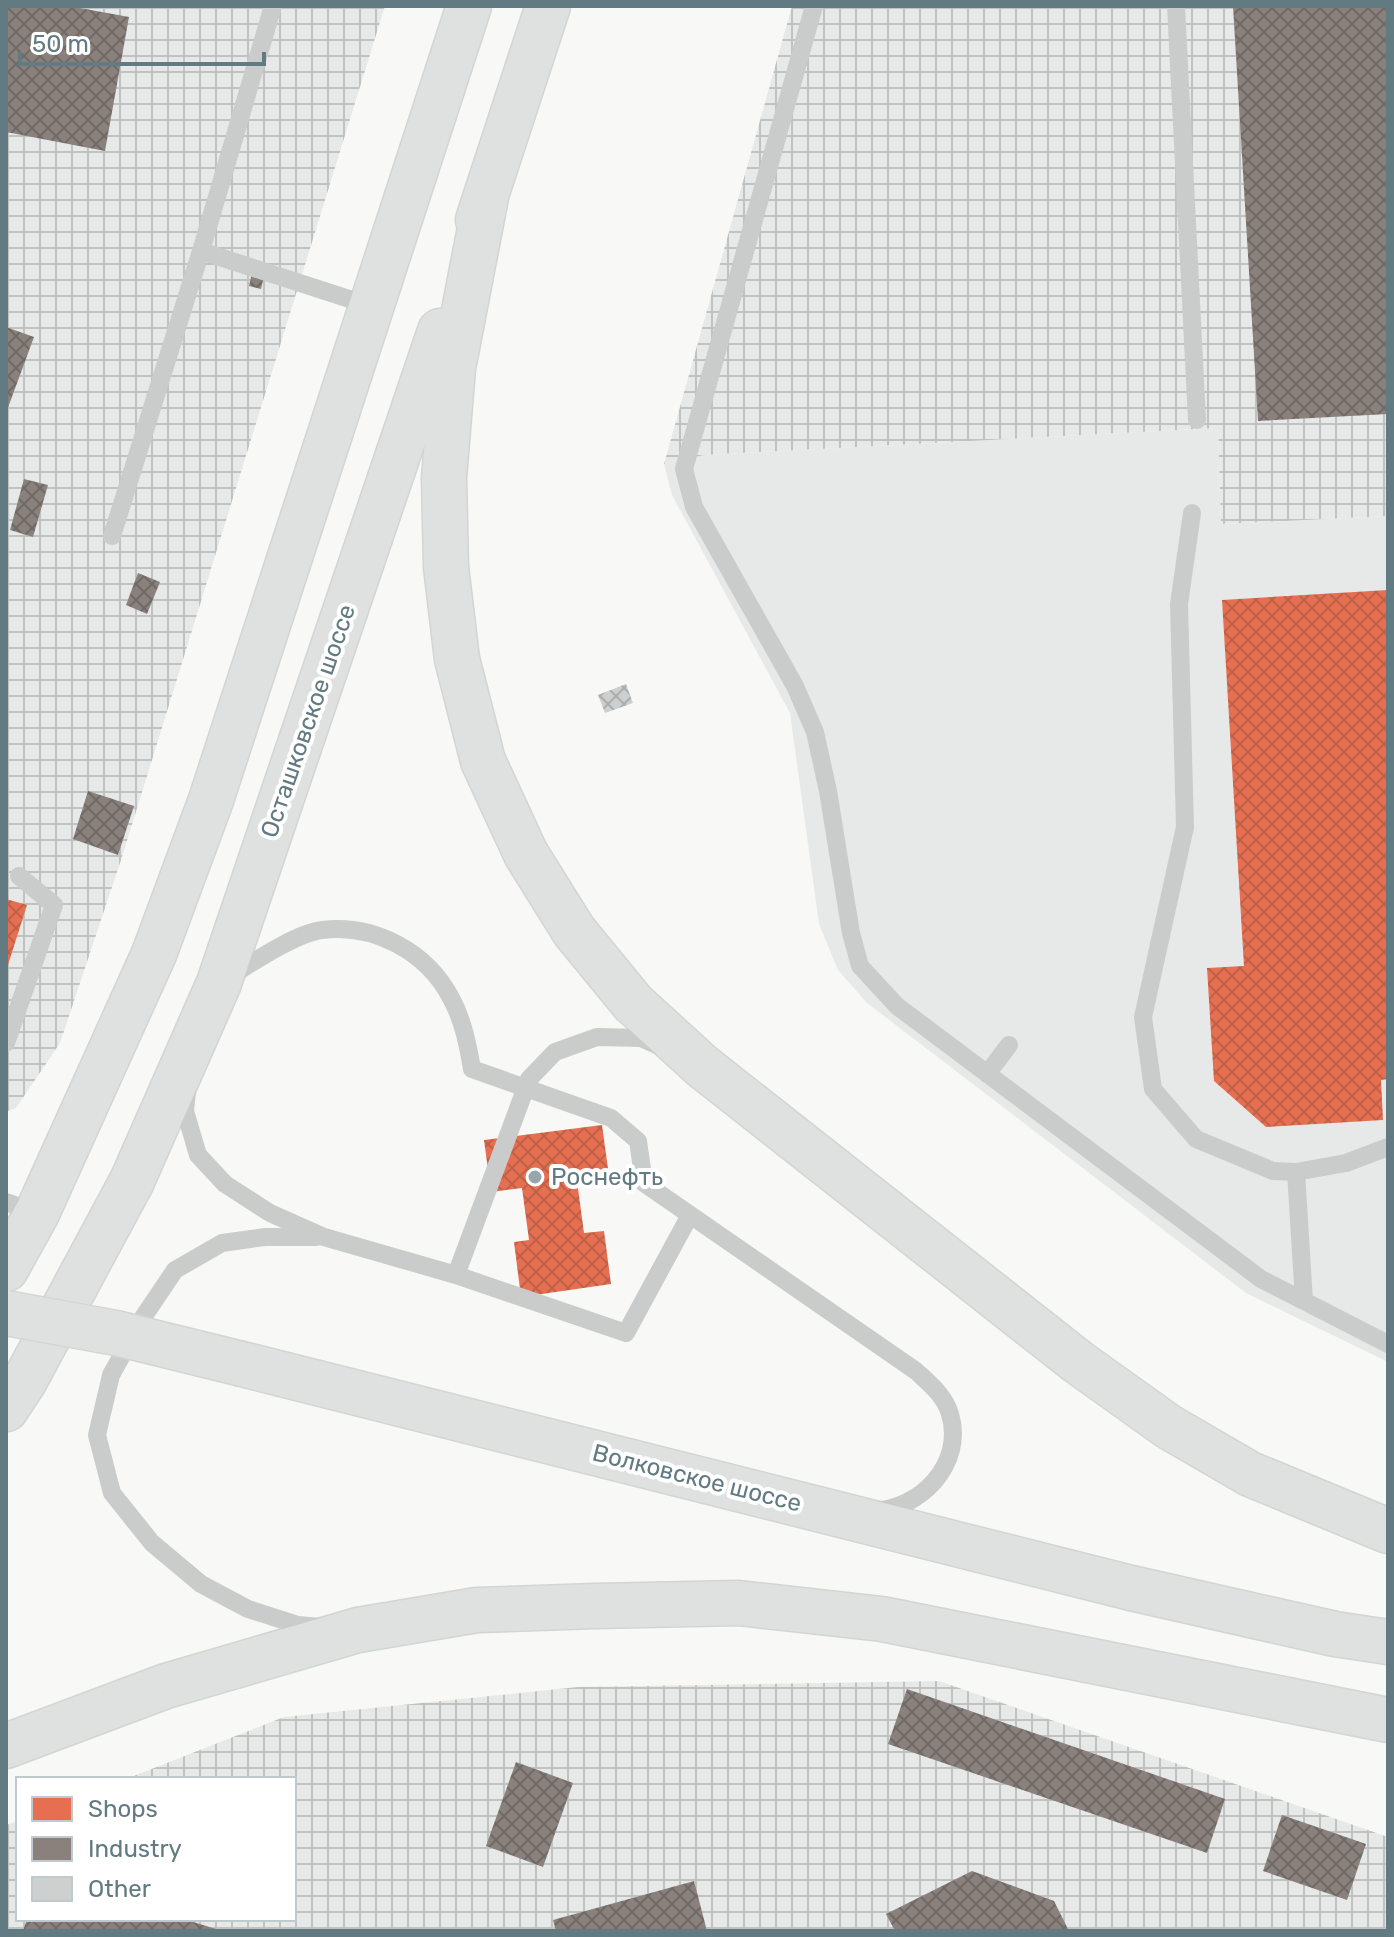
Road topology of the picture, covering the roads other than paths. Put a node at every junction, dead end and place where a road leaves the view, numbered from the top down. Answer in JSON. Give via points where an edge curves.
{"nodes":[{"id":1,"x":273,"y":6,"type":"edge"},
{"id":2,"x":469,"y":6,"type":"edge"},
{"id":3,"x":548,"y":6,"type":"edge"},
{"id":4,"x":814,"y":6,"type":"edge"},
{"id":5,"x":1176,"y":6,"type":"edge"},
{"id":6,"x":487,"y":192,"type":"junction"},
{"id":7,"x":201,"y":251,"type":"junction"},
{"id":8,"x":371,"y":306,"type":"junction"},
{"id":9,"x":1197,"y":420,"type":"dead end"},
{"id":10,"x":1192,"y":513,"type":"dead end"},
{"id":11,"x":112,"y":536,"type":"dead end"},
{"id":12,"x":19,"y":876,"type":"dead end"},
{"id":13,"x":219,"y":983,"type":"junction"},
{"id":14,"x":6,"y":1043,"type":"edge"},
{"id":15,"x":1009,"y":1045,"type":"dead end"},
{"id":16,"x":191,"y":1050,"type":"junction"},
{"id":17,"x":702,"y":1066,"type":"junction"},
{"id":18,"x":987,"y":1074,"type":"junction"},
{"id":19,"x":525,"y":1089,"type":"junction"},
{"id":20,"x":1388,"y":1147,"type":"edge"},
{"id":21,"x":1296,"y":1172,"type":"junction"},
{"id":22,"x":21,"y":1208,"type":"edge"},
{"id":23,"x":690,"y":1215,"type":"junction"},
{"id":24,"x":324,"y":1237,"type":"junction"},
{"id":25,"x":6,"y":1269,"type":"edge"},
{"id":26,"x":456,"y":1275,"type":"junction"},
{"id":27,"x":1304,"y":1301,"type":"junction"},
{"id":28,"x":6,"y":1313,"type":"edge"},
{"id":29,"x":1388,"y":1344,"type":"edge"},
{"id":30,"x":6,"y":1409,"type":"edge"},
{"id":31,"x":830,"y":1512,"type":"junction"},
{"id":32,"x":1388,"y":1531,"type":"edge"},
{"id":33,"x":358,"y":1630,"type":"junction"},
{"id":34,"x":1388,"y":1642,"type":"edge"},
{"id":35,"x":1388,"y":1720,"type":"edge"},
{"id":36,"x":6,"y":1746,"type":"edge"}],
"edges":[{"from":1,"to":7,"type":"lane"},
{"from":2,"to":8,"type":"main road"},
{"from":3,"to":6,"type":"main road","name":"Осташковское шоссе"},
{"from":4,"to":18,"type":"lane","via":[[684,469],[694,507],[795,686],[815,732],[860,966],[897,1006]]},
{"from":5,"to":9,"type":"lane"},
{"from":6,"to":13,"type":"main road","name":"Осташковское шоссе"},
{"from":6,"to":17,"type":"main road","via":[[453,368],[444,478],[446,567],[457,659],[483,761],[526,854],[574,931],[633,1003]]},
{"from":7,"to":8,"type":"lane"},
{"from":7,"to":11,"type":"lane"},
{"from":8,"to":22,"type":"main road","via":[[211,800],[154,954]]},
{"from":10,"to":21,"type":"lane","via":[[1179,604],[1185,827],[1143,1017],[1153,1089],[1196,1139],[1273,1171]]},
{"from":12,"to":14,"type":"lane","via":[[54,905]]},
{"from":13,"to":16,"type":"main road","name":"Осташковское шоссе"},
{"from":13,"to":19,"type":"lane","via":[[320,930],[355,929],[390,939],[426,964],[451,998],[472,1069]]},
{"from":15,"to":18,"type":"lane"},
{"from":16,"to":24,"type":"lane","via":[[185,1111],[198,1155],[225,1184],[270,1213]]},
{"from":16,"to":30,"type":"main road","name":"Осташковское шоссе","via":[[132,1181]]},
{"from":17,"to":19,"type":"lane","via":[[641,1038],[597,1037],[555,1052]]},
{"from":17,"to":32,"type":"main road","via":[[1078,1362],[1169,1427],[1250,1474]]},
{"from":18,"to":27,"type":"lane","via":[[1261,1279]]},
{"from":19,"to":23,"type":"lane","via":[[611,1118],[638,1141],[644,1183]]},
{"from":19,"to":26,"type":"lane"},
{"from":20,"to":21,"type":"lane","via":[[1346,1163]]},
{"from":21,"to":27,"type":"lane"},
{"from":22,"to":25,"type":"main road"},
{"from":23,"to":26,"type":"lane","via":[[626,1333]]},
{"from":23,"to":31,"type":"lane","via":[[916,1371],[937,1390],[950,1413],[948,1463],[933,1485],[908,1502],[879,1511]]},
{"from":24,"to":26,"type":"lane"},
{"from":24,"to":33,"type":"lane","via":[[222,1243],[175,1270],[111,1375],[97,1435],[112,1493],[152,1543],[201,1584],[248,1609],[298,1625]]},
{"from":27,"to":29,"type":"lane"},
{"from":28,"to":31,"type":"main road","name":"Волковское шоссе","bridge":true,"via":[[116,1333]]},
{"from":31,"to":34,"type":"main road","name":"Волковское шоссе","via":[[1131,1588]]},
{"from":33,"to":35,"type":"main road","via":[[477,1610],[739,1603],[882,1619]]},
{"from":33,"to":36,"type":"main road","via":[[166,1686]]}]}
